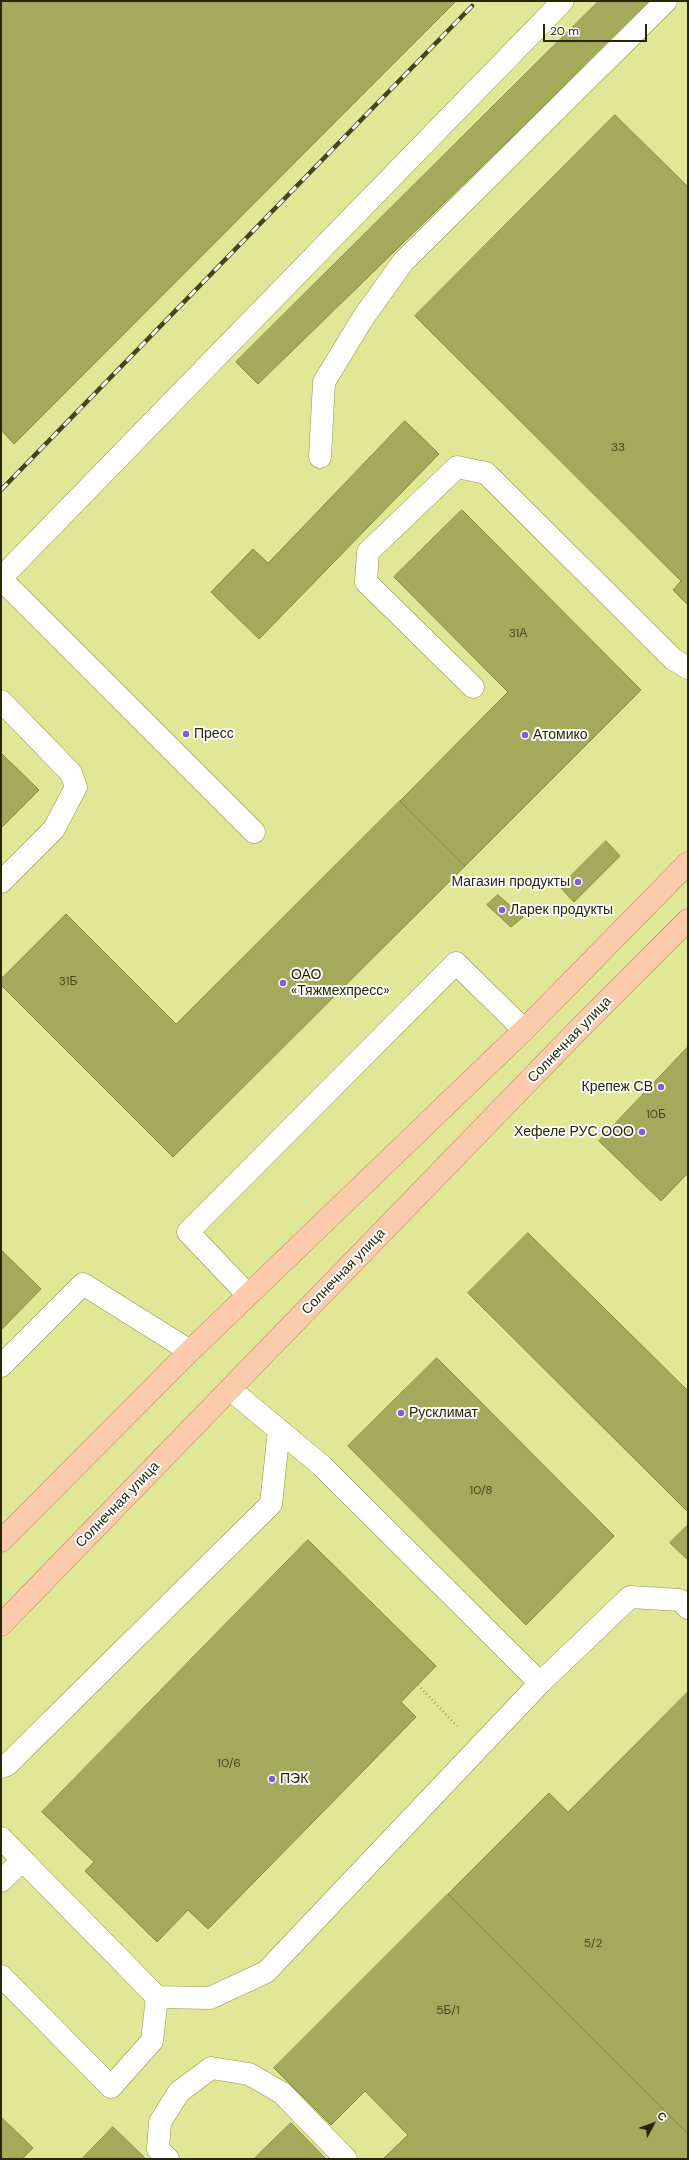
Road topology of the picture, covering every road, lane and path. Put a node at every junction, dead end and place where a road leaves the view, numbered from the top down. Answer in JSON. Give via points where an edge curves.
{"nodes":[{"id":1,"x":563,"y":1,"type":"edge"},
{"id":2,"x":666,"y":1,"type":"edge"},
{"id":3,"x":320,"y":457,"type":"dead end"},
{"id":4,"x":1,"y":578,"type":"edge"},
{"id":5,"x":688,"y":668,"type":"edge"},
{"id":6,"x":473,"y":687,"type":"dead end"},
{"id":7,"x":1,"y":702,"type":"edge"},
{"id":8,"x":254,"y":832,"type":"dead end"},
{"id":9,"x":688,"y":863,"type":"edge"},
{"id":10,"x":1,"y":882,"type":"edge"},
{"id":11,"x":688,"y":920,"type":"edge"},
{"id":12,"x":524,"y":1030,"type":"junction"},
{"id":13,"x":248,"y":1295,"type":"junction"},
{"id":14,"x":190,"y":1351,"type":"junction"},
{"id":15,"x":1,"y":1366,"type":"edge"},
{"id":16,"x":231,"y":1390,"type":"junction"},
{"id":17,"x":279,"y":1430,"type":"junction"},
{"id":18,"x":2,"y":1538,"type":"edge"},
{"id":19,"x":688,"y":1608,"type":"edge"},
{"id":20,"x":1,"y":1625,"type":"edge"},
{"id":21,"x":540,"y":1683,"type":"junction"},
{"id":22,"x":418,"y":1685,"type":"dead end"},
{"id":23,"x":479,"y":1748,"type":"junction"},
{"id":24,"x":1,"y":1767,"type":"edge"},
{"id":25,"x":1,"y":1838,"type":"edge"},
{"id":26,"x":23,"y":1860,"type":"junction"},
{"id":27,"x":1,"y":1881,"type":"edge"},
{"id":28,"x":1,"y":1976,"type":"edge"},
{"id":29,"x":156,"y":1997,"type":"junction"},
{"id":30,"x":168,"y":2159,"type":"edge"},
{"id":31,"x":346,"y":2159,"type":"edge"}],
"edges":[{"from":1,"to":4,"type":"street"},
{"from":2,"to":3,"type":"street","via":[[403,262],[363,318],[324,382]]},
{"from":4,"to":8,"type":"street"},
{"from":5,"to":6,"type":"street","via":[[674,659],[486,473],[457,467],[368,552],[366,582]]},
{"from":7,"to":10,"type":"street","via":[[71,773],[76,787],[54,829]]},
{"from":9,"to":12,"type":"main road"},
{"from":11,"to":16,"type":"main road","name":"Солнечная улица","via":[[579,1029]]},
{"from":12,"to":13,"type":"main road"},
{"from":12,"to":13,"type":"street","via":[[456,963],[188,1232]]},
{"from":13,"to":14,"type":"main road"},
{"from":14,"to":15,"type":"street","via":[[83,1284]]},
{"from":14,"to":18,"type":"main road"},
{"from":16,"to":17,"type":"street"},
{"from":16,"to":20,"type":"main road","name":"Солнечная улица"},
{"from":17,"to":21,"type":"street","via":[[322,1466]]},
{"from":17,"to":24,"type":"street","via":[[271,1504],[7,1765]]},
{"from":19,"to":21,"type":"street","via":[[680,1600],[630,1597]]},
{"from":21,"to":23,"type":"street"},
{"from":22,"to":23,"type":"path"},
{"from":23,"to":29,"type":"street","via":[[266,1972],[210,1998]]},
{"from":25,"to":26,"type":"street"},
{"from":26,"to":27,"type":"street"},
{"from":26,"to":29,"type":"street"},
{"from":28,"to":29,"type":"street","via":[[111,2087],[152,2041]]},
{"from":30,"to":31,"type":"street","via":[[158,2149],[160,2122],[179,2092],[211,2068],[249,2074],[282,2093]]}]}
